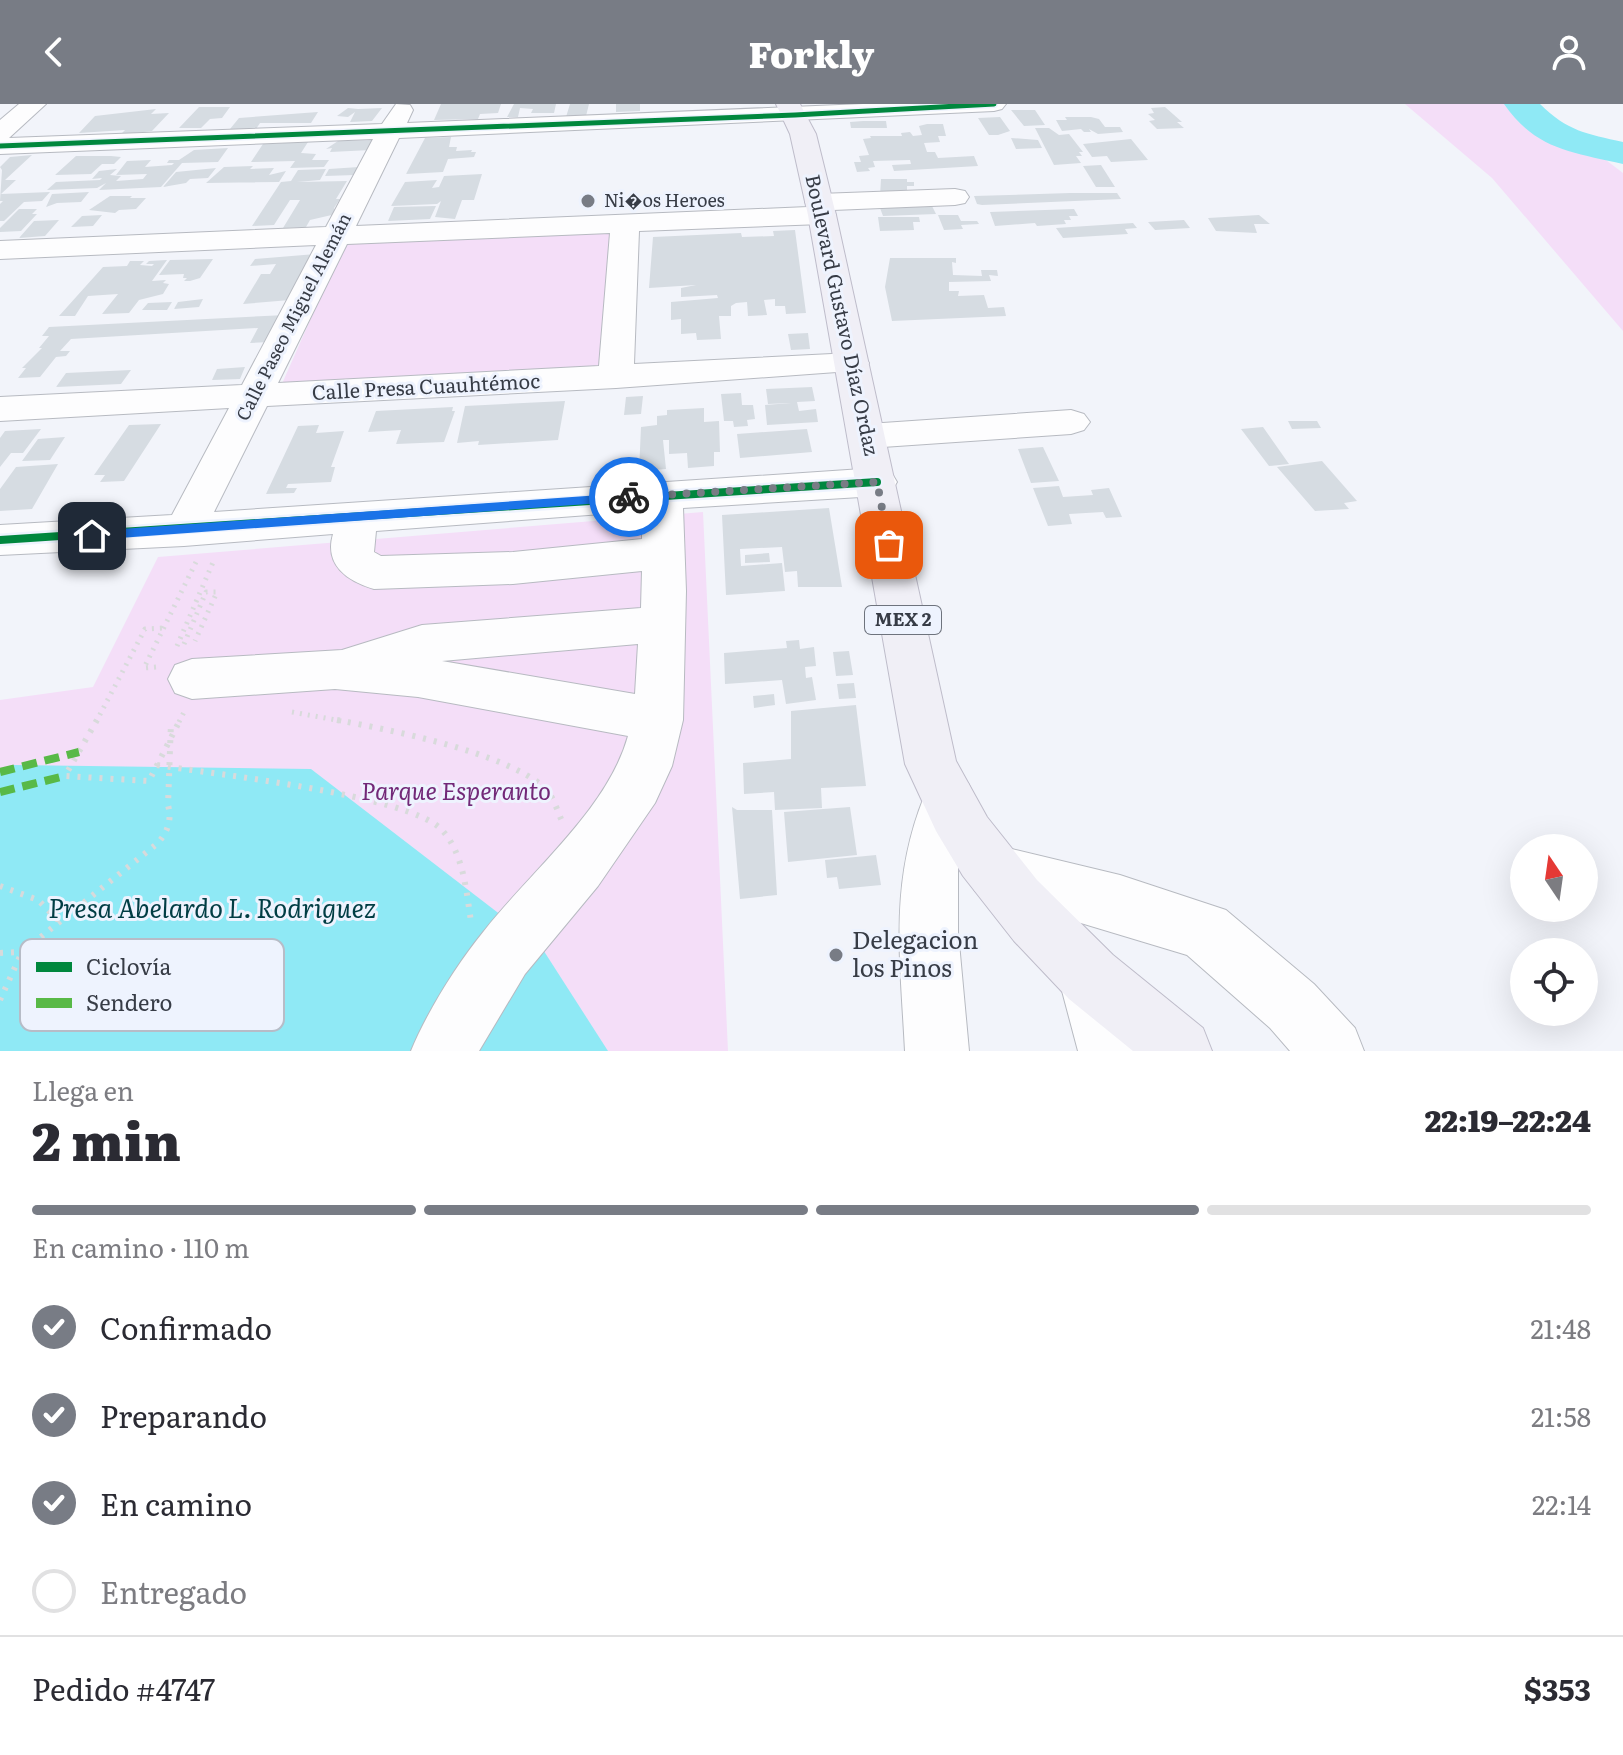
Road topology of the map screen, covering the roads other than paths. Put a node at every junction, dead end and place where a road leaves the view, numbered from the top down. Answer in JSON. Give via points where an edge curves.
{"nodes":[{"id":1,"x":34,"y":104,"type":"edge"},
{"id":2,"x":994,"y":104,"type":"edge"},
{"id":3,"x":791,"y":110,"type":"edge"},
{"id":4,"x":397,"y":118,"type":"edge"},
{"id":5,"x":0,"y":133,"type":"edge"},
{"id":6,"x":0,"y":146,"type":"edge"},
{"id":7,"x":955,"y":197,"type":"dead end"},
{"id":8,"x":821,"y":208,"type":"junction"},
{"id":9,"x":625,"y":223,"type":"junction"},
{"id":10,"x":337,"y":235,"type":"junction"},
{"id":11,"x":0,"y":250,"type":"edge"},
{"id":12,"x":852,"y":363,"type":"junction"},
{"id":13,"x":616,"y":377,"type":"junction"},
{"id":14,"x":253,"y":397,"type":"junction"},
{"id":15,"x":0,"y":409,"type":"edge"},
{"id":16,"x":1071,"y":422,"type":"dead end"},
{"id":17,"x":868,"y":436,"type":"junction"},
{"id":18,"x":877,"y":482,"type":"junction"},
{"id":19,"x":662,"y":495,"type":"junction"},
{"id":20,"x":358,"y":517,"type":"junction"},
{"id":21,"x":208,"y":529,"type":"junction"},
{"id":22,"x":0,"y":540,"type":"edge"},
{"id":23,"x":663,"y":553,"type":"junction"},
{"id":24,"x":662,"y":624,"type":"junction"},
{"id":25,"x":183,"y":667,"type":"road end"},
{"id":26,"x":315,"y":671,"type":"junction"},
{"id":27,"x":658,"y":720,"type":"junction"},
{"id":28,"x":949,"y":800,"type":"junction"},
{"id":29,"x":995,"y":872,"type":"junction"},
{"id":30,"x":1087,"y":972,"type":"junction"},
{"id":31,"x":443,"y":1051,"type":"edge"},
{"id":32,"x":937,"y":1051,"type":"edge"},
{"id":33,"x":1110,"y":1051,"type":"edge"},
{"id":34,"x":1180,"y":1051,"type":"edge"},
{"id":35,"x":1332,"y":1051,"type":"edge"}],
"edges":[{"from":1,"to":5,"type":"street"},
{"from":2,"to":3,"type":"street"},
{"from":3,"to":4,"type":"street"},
{"from":3,"to":8,"type":"main road","name":"Boulevard Gustavo Díaz Ordaz","number":"MEX 2","via":[[803,134]]},
{"from":4,"to":6,"type":"street"},
{"from":4,"to":10,"type":"street","name":"Calle Paseo Miguel Alemán"},
{"from":7,"to":8,"type":"street"},
{"from":8,"to":9,"type":"street"},
{"from":8,"to":12,"type":"main road","name":"Boulevard Gustavo Díaz Ordaz","number":"MEX 2"},
{"from":9,"to":10,"type":"street"},
{"from":9,"to":13,"type":"street"},
{"from":10,"to":11,"type":"street"},
{"from":10,"to":14,"type":"street","name":"Calle Paseo Miguel Alemán"},
{"from":12,"to":13,"type":"street","name":"Calle Presa Cuauhtémoc"},
{"from":12,"to":17,"type":"main road","name":"Boulevard Gustavo Díaz Ordaz","number":"MEX 2"},
{"from":13,"to":14,"type":"street","name":"Calle Presa Cuauhtémoc"},
{"from":14,"to":15,"type":"street","name":"Calle Presa Cuauhtémoc"},
{"from":14,"to":21,"type":"street","name":"Calle Paseo Miguel Alemán"},
{"from":16,"to":17,"type":"street"},
{"from":17,"to":18,"type":"main road","name":"Boulevard Gustavo Díaz Ordaz","number":"MEX 2"},
{"from":18,"to":19,"type":"street"},
{"from":18,"to":28,"type":"main road","name":"Boulevard Gustavo Díaz Ordaz","number":"MEX 2","via":[[931,764]]},
{"from":19,"to":20,"type":"street"},
{"from":19,"to":23,"type":"street"},
{"from":20,"to":21,"type":"street"},
{"from":20,"to":23,"type":"street","via":[[351,545],[355,561],[374,573],[513,568]]},
{"from":21,"to":22,"type":"street"},
{"from":23,"to":24,"type":"street"},
{"from":24,"to":26,"type":"street","via":[[422,644]]},
{"from":24,"to":27,"type":"street"},
{"from":25,"to":26,"type":"street"},
{"from":26,"to":27,"type":"street","via":[[418,677]]},
{"from":27,"to":31,"type":"street","via":[[636,786],[582,861],[504,953]]},
{"from":28,"to":29,"type":"main road","name":"Boulevard Gustavo Díaz Ordaz","number":"MEX 2"},
{"from":28,"to":32,"type":"street","via":[[930,868],[928,932]]},
{"from":29,"to":30,"type":"main road","name":"Boulevard Gustavo Díaz Ordaz","number":"MEX 2"},
{"from":29,"to":35,"type":"street","via":[[1205,931],[1292,1006]]},
{"from":30,"to":33,"type":"street"},
{"from":30,"to":34,"type":"main road","name":"Boulevard Gustavo Díaz Ordaz","number":"MEX 2"}]}
